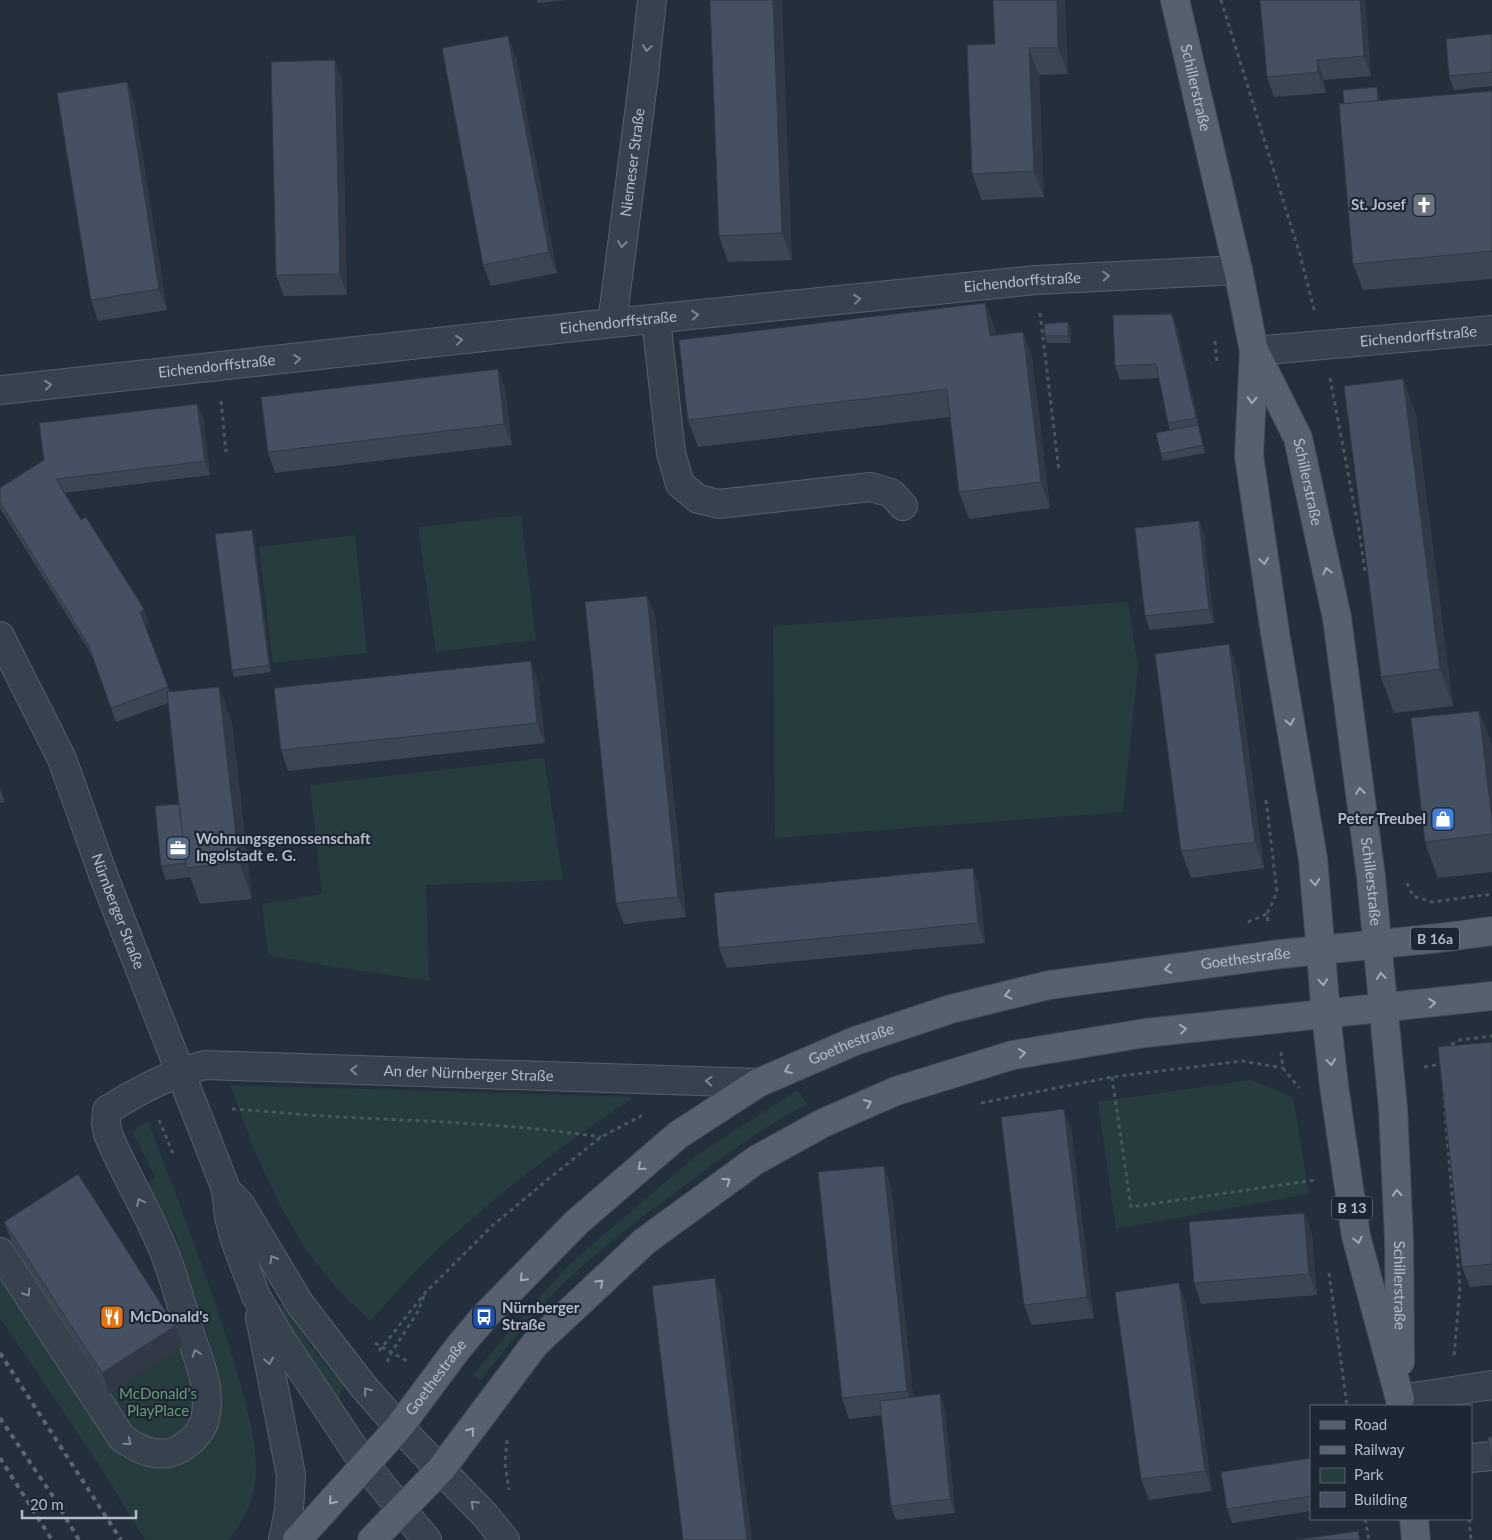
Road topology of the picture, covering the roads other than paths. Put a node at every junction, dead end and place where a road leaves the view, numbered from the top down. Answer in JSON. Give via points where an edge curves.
{"nodes":[{"id":1,"x":652,"y":0,"type":"edge"},
{"id":2,"x":1175,"y":0,"type":"edge"},
{"id":3,"x":1238,"y":270,"type":"junction"},
{"id":4,"x":656,"y":319,"type":"junction"},
{"id":5,"x":612,"y":323,"type":"junction"},
{"id":6,"x":1492,"y":330,"type":"edge"},
{"id":7,"x":1254,"y":351,"type":"junction"},
{"id":8,"x":0,"y":390,"type":"edge"},
{"id":9,"x":903,"y":506,"type":"dead end"},
{"id":10,"x":0,"y":636,"type":"edge"},
{"id":11,"x":1492,"y":931,"type":"edge"},
{"id":12,"x":1377,"y":944,"type":"junction"},
{"id":13,"x":1321,"y":950,"type":"junction"},
{"id":14,"x":1492,"y":996,"type":"edge"},
{"id":15,"x":1384,"y":1008,"type":"junction"},
{"id":16,"x":1326,"y":1014,"type":"junction"},
{"id":17,"x":180,"y":1071,"type":"junction"},
{"id":18,"x":758,"y":1083,"type":"junction"},
{"id":19,"x":226,"y":1190,"type":"junction"},
{"id":20,"x":0,"y":1252,"type":"edge"},
{"id":21,"x":256,"y":1296,"type":"junction"},
{"id":22,"x":1492,"y":1385,"type":"edge"},
{"id":23,"x":1400,"y":1403,"type":"edge"},
{"id":24,"x":399,"y":1428,"type":"junction"},
{"id":25,"x":1492,"y":1456,"type":"edge"},
{"id":26,"x":1472,"y":1458,"type":"edge"},
{"id":27,"x":365,"y":1465,"type":"junction"},
{"id":28,"x":441,"y":1469,"type":"junction"},
{"id":29,"x":402,"y":1509,"type":"junction"},
{"id":30,"x":1414,"y":1520,"type":"edge"},
{"id":31,"x":283,"y":1540,"type":"edge"},
{"id":32,"x":297,"y":1540,"type":"edge"},
{"id":33,"x":372,"y":1540,"type":"edge"},
{"id":34,"x":427,"y":1540,"type":"edge"},
{"id":35,"x":505,"y":1540,"type":"edge"},
{"id":36,"x":1416,"y":1540,"type":"edge"}],
"edges":[{"from":1,"to":5,"type":"street","name":"Niemeser Straße","one_way":true},
{"from":2,"to":3,"type":"main road","name":"Schillerstraße"},
{"from":4,"to":3,"type":"street","name":"Eichendorffstraße","one_way":true,"via":[[1036,280]]},
{"from":3,"to":7,"type":"main road","name":"Schillerstraße"},
{"from":4,"to":5,"type":"street","name":"Eichendorffstraße"},
{"from":4,"to":9,"type":"street","via":[[671,453],[680,484],[698,499],[718,504],[871,487],[891,493]]},
{"from":8,"to":5,"type":"street","name":"Eichendorffstraße","one_way":true},
{"from":6,"to":7,"type":"street","name":"Eichendorffstraße"},
{"from":12,"to":7,"type":"main road","name":"Schillerstraße","one_way":true,"via":[[1337,618],[1298,438]]},
{"from":7,"to":13,"type":"main road","name":"Schillerstraße","one_way":true,"via":[[1249,456],[1313,859]]},
{"from":10,"to":17,"type":"street","name":"Nürnberger Straße","via":[[62,759]]},
{"from":11,"to":12,"type":"main road","name":"Goethestraße","number":"B 16a"},
{"from":12,"to":13,"type":"main road","name":"Goethestraße"},
{"from":15,"to":12,"type":"main road","name":"Schillerstraße","one_way":true},
{"from":13,"to":16,"type":"main road","name":"Schillerstraße","number":"B 13","one_way":true},
{"from":13,"to":18,"type":"main road","name":"Goethestraße","one_way":true,"via":[[1040,987],[950,1009],[866,1037]]},
{"from":15,"to":14,"type":"main road","one_way":true},
{"from":15,"to":16,"type":"main road"},
{"from":23,"to":15,"type":"main road","name":"Schillerstraße","one_way":true,"via":[[1399,1230]]},
{"from":16,"to":23,"type":"main road","name":"Schillerstraße","number":"B 13","one_way":true,"via":[[1356,1236]]},
{"from":28,"to":16,"type":"main road","one_way":true,"via":[[535,1344],[645,1241],[756,1160],[823,1123],[896,1091],[1013,1055],[1145,1033]]},
{"from":18,"to":17,"type":"street","name":"An der Nürnberger Straße","one_way":true,"via":[[206,1065]]},
{"from":17,"to":19,"type":"street","name":"Nürnberger Straße"},
{"from":20,"to":17,"type":"street","name":"An der Nürnberger Straße","one_way":true,"via":[[122,1438],[151,1453],[171,1452],[186,1446],[205,1420],[202,1372],[165,1254],[108,1134],[106,1123],[107,1110]]},
{"from":18,"to":24,"type":"main road","name":"Goethestraße","one_way":true,"via":[[678,1135],[577,1222],[484,1317]]},
{"from":19,"to":21,"type":"street","name":"Nürnberger Straße","via":[[235,1240]]},
{"from":24,"to":19,"type":"street","name":"Nürnberger Straße","one_way":true,"via":[[300,1304],[240,1204]]},
{"from":21,"to":27,"type":"street","name":"Nürnberger Straße","via":[[280,1339]]},
{"from":21,"to":31,"type":"street","one_way":true,"via":[[292,1475]]},
{"from":22,"to":23,"type":"street"},
{"from":24,"to":27,"type":"main road","name":"Goethestraße"},
{"from":24,"to":28,"type":"street","name":"Nürnberger Straße"},
{"from":25,"to":26,"type":"street"},
{"from":27,"to":29,"type":"street","name":"Nürnberger Straße"},
{"from":27,"to":32,"type":"main road","name":"Goethestraße","one_way":true},
{"from":28,"to":29,"type":"main road"},
{"from":35,"to":28,"type":"street","name":"Nürnberger Straße","one_way":true},
{"from":29,"to":33,"type":"main road"},
{"from":29,"to":34,"type":"street","name":"Nürnberger Straße"},
{"from":30,"to":36,"type":"main road"}]}
